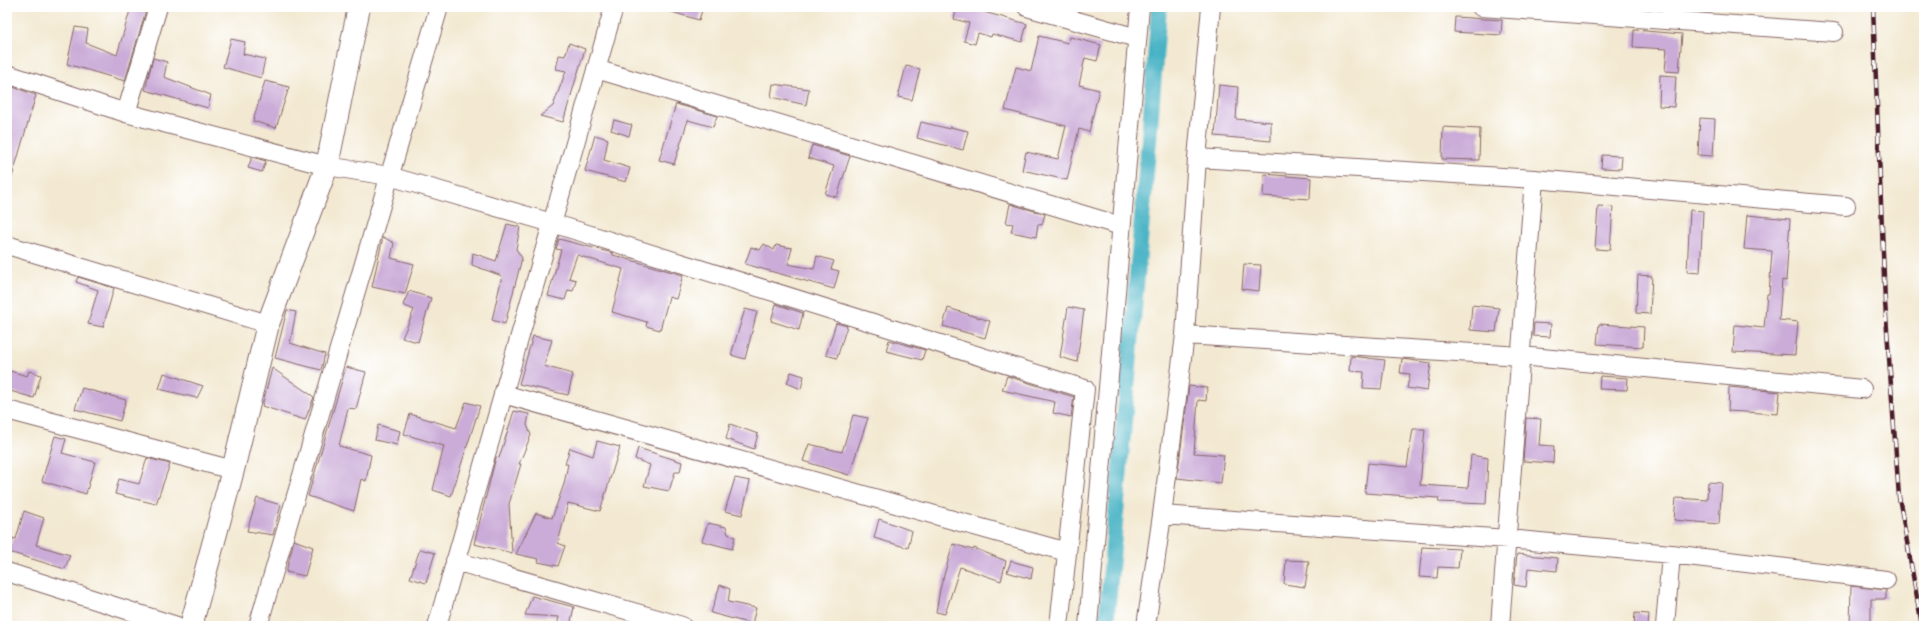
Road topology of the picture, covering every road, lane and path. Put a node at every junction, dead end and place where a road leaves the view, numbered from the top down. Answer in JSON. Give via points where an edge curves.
{"nodes":[{"id":1,"x":158,"y":7,"type":"edge"},
{"id":2,"x":359,"y":7,"type":"edge"},
{"id":3,"x":439,"y":7,"type":"edge"},
{"id":4,"x":614,"y":7,"type":"edge"},
{"id":5,"x":1027,"y":7,"type":"edge"},
{"id":6,"x":1140,"y":7,"type":"edge"},
{"id":7,"x":1212,"y":7,"type":"edge"},
{"id":8,"x":1481,"y":7,"type":"edge"},
{"id":9,"x":1834,"y":32,"type":"dead end"},
{"id":10,"x":1137,"y":38,"type":"junction"},
{"id":11,"x":596,"y":69,"type":"junction"},
{"id":12,"x":7,"y":75,"type":"edge"},
{"id":13,"x":126,"y":113,"type":"junction"},
{"id":14,"x":1197,"y":158,"type":"junction"},
{"id":15,"x":327,"y":166,"type":"junction"},
{"id":16,"x":389,"y":176,"type":"junction"},
{"id":17,"x":1534,"y":179,"type":"junction"},
{"id":18,"x":1846,"y":206,"type":"dead end"},
{"id":19,"x":552,"y":223,"type":"junction"},
{"id":20,"x":1121,"y":226,"type":"junction"},
{"id":21,"x":7,"y":245,"type":"edge"},
{"id":22,"x":268,"y":324,"type":"junction"},
{"id":23,"x":1184,"y":335,"type":"junction"},
{"id":24,"x":1521,"y":356,"type":"junction"},
{"id":25,"x":1862,"y":389,"type":"dead end"},
{"id":26,"x":503,"y":394,"type":"junction"},
{"id":27,"x":7,"y":410,"type":"edge"},
{"id":28,"x":233,"y":470,"type":"junction"},
{"id":29,"x":1162,"y":515,"type":"junction"},
{"id":30,"x":1508,"y":539,"type":"junction"},
{"id":31,"x":1067,"y":552,"type":"junction"},
{"id":32,"x":1671,"y":554,"type":"junction"},
{"id":33,"x":455,"y":560,"type":"junction"},
{"id":34,"x":7,"y":572,"type":"edge"},
{"id":35,"x":1886,"y":580,"type":"dead end"},
{"id":36,"x":177,"y":626,"type":"edge"},
{"id":37,"x":190,"y":626,"type":"edge"},
{"id":38,"x":258,"y":626,"type":"edge"},
{"id":39,"x":437,"y":626,"type":"edge"},
{"id":40,"x":682,"y":626,"type":"edge"},
{"id":41,"x":1059,"y":626,"type":"edge"},
{"id":42,"x":1088,"y":626,"type":"edge"},
{"id":43,"x":1146,"y":626,"type":"edge"},
{"id":44,"x":1500,"y":626,"type":"edge"},
{"id":45,"x":1665,"y":626,"type":"edge"}],
"edges":[{"from":1,"to":13,"type":"street"},
{"from":2,"to":15,"type":"street"},
{"from":3,"to":16,"type":"street"},
{"from":4,"to":11,"type":"street"},
{"from":5,"to":10,"type":"street"},
{"from":6,"to":10,"type":"street"},
{"from":7,"to":14,"type":"street"},
{"from":8,"to":9,"type":"street"},
{"from":10,"to":20,"type":"street"},
{"from":11,"to":19,"type":"street"},
{"from":11,"to":20,"type":"street"},
{"from":12,"to":13,"type":"street"},
{"from":13,"to":15,"type":"street"},
{"from":14,"to":17,"type":"street"},
{"from":14,"to":23,"type":"street"},
{"from":15,"to":16,"type":"street"},
{"from":15,"to":22,"type":"street"},
{"from":16,"to":19,"type":"street"},
{"from":16,"to":38,"type":"street"},
{"from":17,"to":18,"type":"street"},
{"from":17,"to":24,"type":"street"},
{"from":19,"to":26,"type":"street"},
{"from":19,"to":31,"type":"street","via":[[1085,389]]},
{"from":20,"to":42,"type":"street"},
{"from":21,"to":22,"type":"street"},
{"from":22,"to":28,"type":"street"},
{"from":23,"to":24,"type":"street"},
{"from":23,"to":29,"type":"street"},
{"from":24,"to":25,"type":"street"},
{"from":24,"to":30,"type":"street"},
{"from":26,"to":31,"type":"street"},
{"from":26,"to":33,"type":"street"},
{"from":27,"to":28,"type":"street"},
{"from":28,"to":37,"type":"street"},
{"from":29,"to":30,"type":"street"},
{"from":29,"to":43,"type":"street"},
{"from":30,"to":32,"type":"street"},
{"from":30,"to":44,"type":"street"},
{"from":31,"to":41,"type":"street"},
{"from":32,"to":35,"type":"street"},
{"from":32,"to":45,"type":"street"},
{"from":33,"to":39,"type":"street"},
{"from":33,"to":40,"type":"street"},
{"from":34,"to":36,"type":"street"}]}
